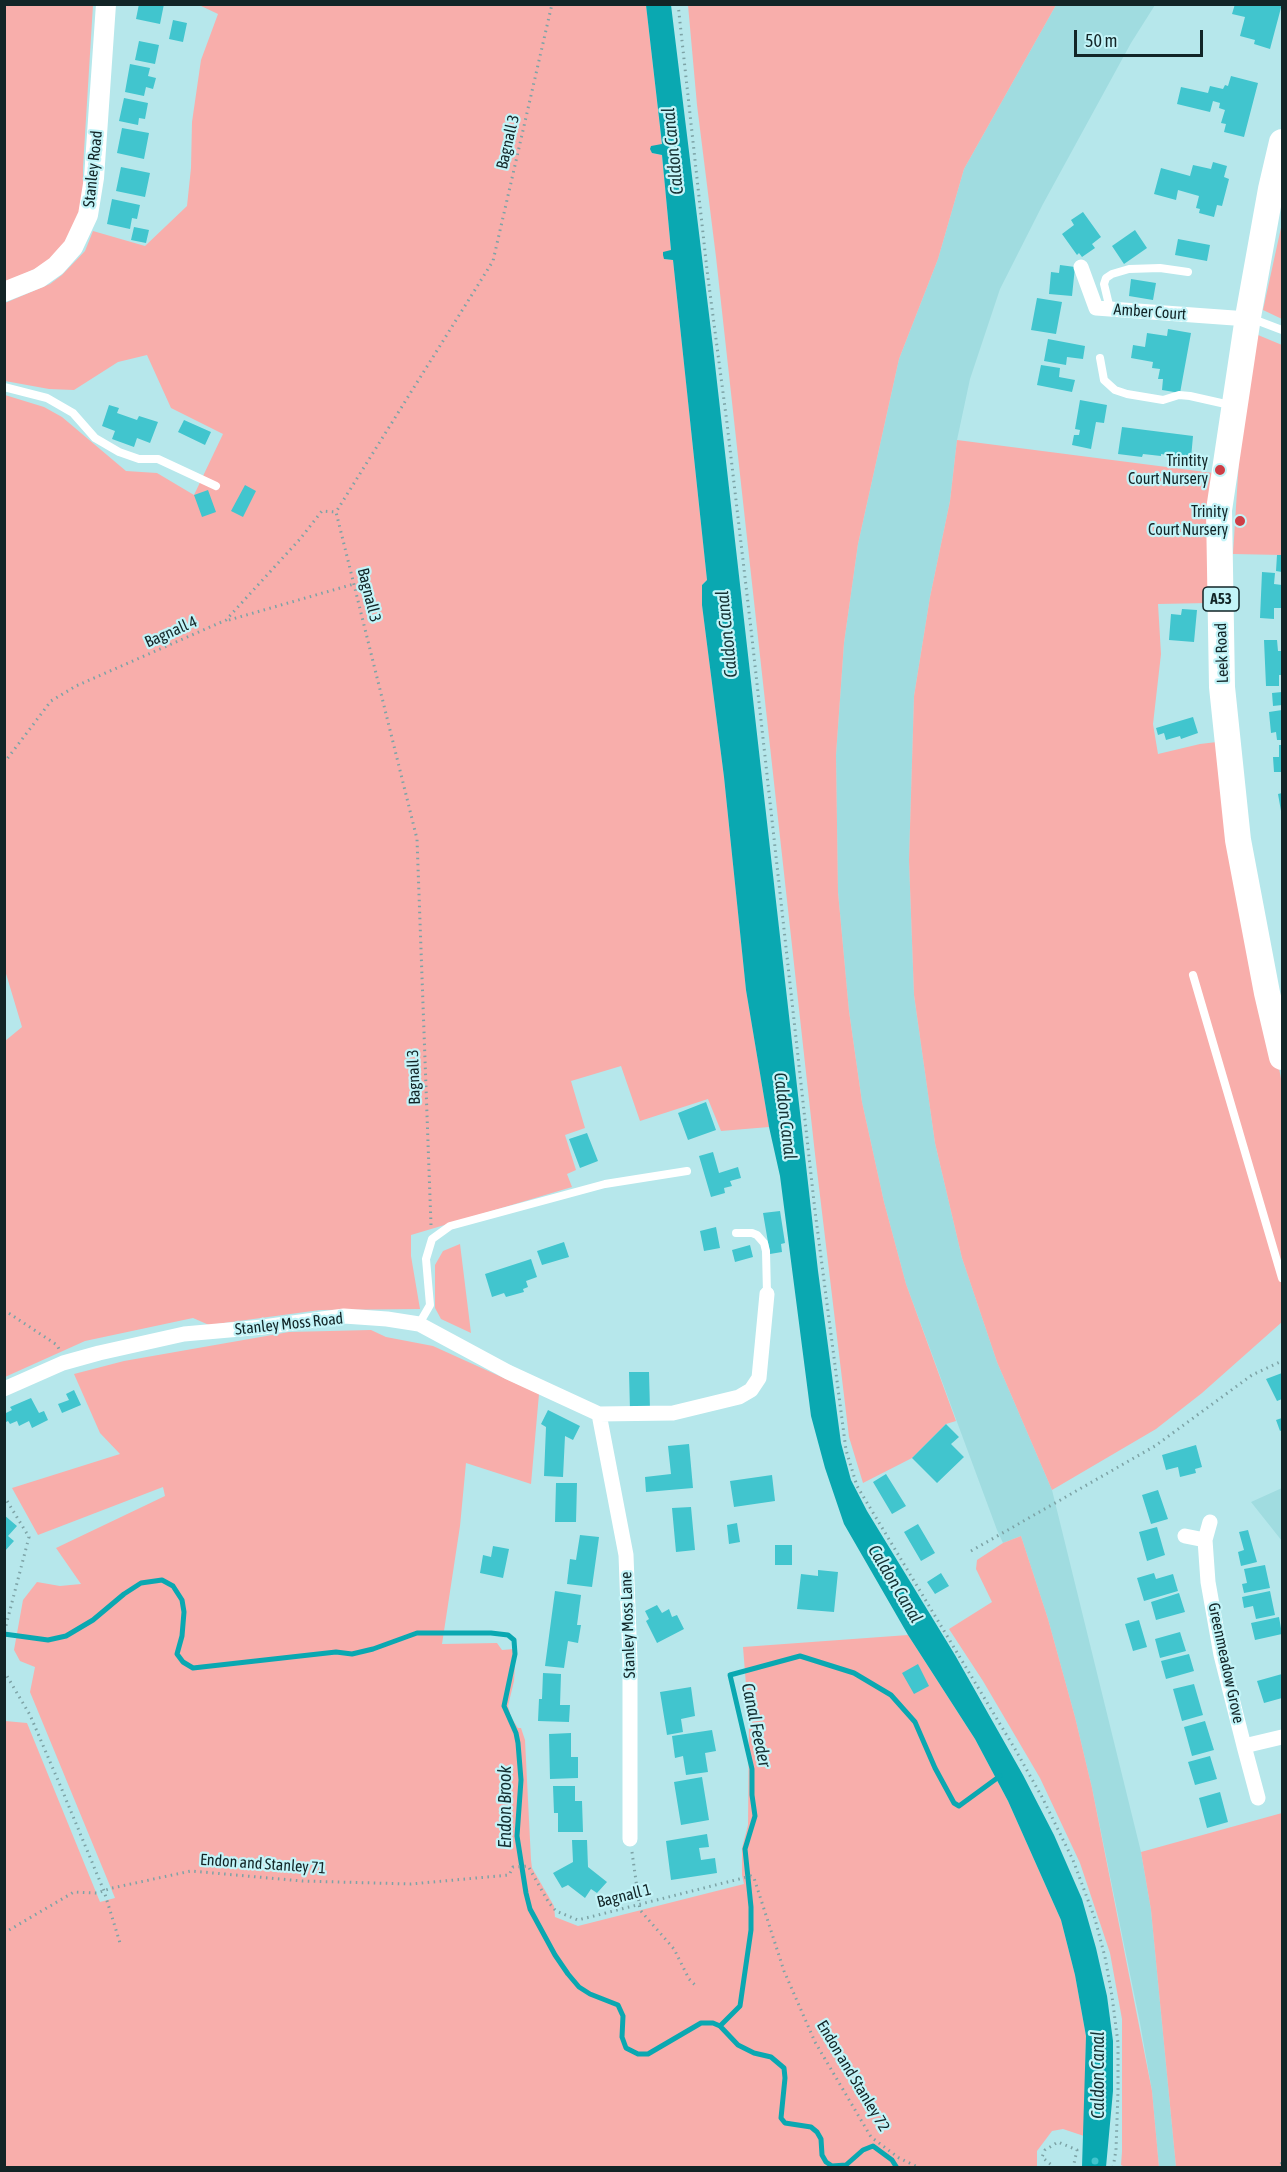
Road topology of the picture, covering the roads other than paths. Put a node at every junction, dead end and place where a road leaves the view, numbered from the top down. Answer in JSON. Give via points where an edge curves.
{"nodes":[{"id":1,"x":106,"y":4,"type":"edge"},
{"id":2,"x":1282,"y":142,"type":"edge"},
{"id":3,"x":1081,"y":267,"type":"dead end"},
{"id":4,"x":1188,"y":272,"type":"dead end"},
{"id":5,"x":4,"y":292,"type":"edge"},
{"id":6,"x":1110,"y":309,"type":"junction"},
{"id":7,"x":1248,"y":318,"type":"junction"},
{"id":8,"x":1282,"y":330,"type":"edge"},
{"id":9,"x":1100,"y":358,"type":"dead end"},
{"id":10,"x":4,"y":387,"type":"edge"},
{"id":11,"x":1235,"y":406,"type":"junction"},
{"id":12,"x":216,"y":486,"type":"dead end"},
{"id":13,"x":1193,"y":975,"type":"dead end"},
{"id":14,"x":1282,"y":1057,"type":"edge"},
{"id":15,"x":687,"y":1171,"type":"dead end"},
{"id":16,"x":736,"y":1233,"type":"dead end"},
{"id":17,"x":1282,"y":1278,"type":"edge"},
{"id":18,"x":767,"y":1294,"type":"joint"},
{"id":19,"x":419,"y":1324,"type":"junction"},
{"id":20,"x":4,"y":1389,"type":"edge"},
{"id":21,"x":599,"y":1414,"type":"junction"},
{"id":22,"x":1210,"y":1522,"type":"dead end"},
{"id":23,"x":1185,"y":1536,"type":"dead end"},
{"id":24,"x":1205,"y":1540,"type":"junction"},
{"id":25,"x":1282,"y":1737,"type":"edge"},
{"id":26,"x":1244,"y":1746,"type":"junction"},
{"id":27,"x":1258,"y":1798,"type":"dead end"},
{"id":28,"x":630,"y":1839,"type":"road end"}],
"edges":[{"from":1,"to":5,"type":"street","name":"Stanley Road","via":[[88,215],[72,247],[56,266],[39,278]]},
{"from":2,"to":7,"type":"highway","name":"Leek Road","number":"A53"},
{"from":3,"to":6,"type":"street","name":"Amber Court","via":[[1096,308]]},
{"from":4,"to":6,"type":"lane","via":[[1150,268],[1112,273],[1104,284]]},
{"from":6,"to":7,"type":"street","name":"Amber Court"},
{"from":7,"to":8,"type":"lane"},
{"from":7,"to":11,"type":"highway","name":"Leek Road","number":"A53"},
{"from":9,"to":11,"type":"lane","via":[[1104,380],[1115,390],[1164,400],[1190,396]]},
{"from":10,"to":12,"type":"lane","via":[[47,398],[73,413],[95,438],[118,452],[139,459],[158,459]]},
{"from":11,"to":14,"type":"highway","name":"Leek Road","number":"A53","via":[[1219,510],[1222,687],[1238,840]]},
{"from":13,"to":17,"type":"lane"},
{"from":15,"to":19,"type":"lane","via":[[605,1184],[450,1226],[432,1239],[426,1259],[430,1305]]},
{"from":16,"to":18,"type":"lane","via":[[752,1233],[764,1243]]},
{"from":18,"to":21,"type":"street","name":"Stanley Moss Road","via":[[759,1378],[751,1390],[739,1397],[673,1413]]},
{"from":19,"to":20,"type":"street","name":"Stanley Moss Road","via":[[344,1317],[184,1334],[63,1363]]},
{"from":19,"to":21,"type":"street","name":"Stanley Moss Road","via":[[508,1372]]},
{"from":21,"to":28,"type":"street","name":"Stanley Moss Lane","via":[[626,1555]]},
{"from":22,"to":24,"type":"street","name":"Greenmeadow Grove"},
{"from":23,"to":24,"type":"street"},
{"from":24,"to":26,"type":"street","name":"Greenmeadow Grove","via":[[1219,1644]]},
{"from":25,"to":26,"type":"street","name":"Greenmeadow Grove"},
{"from":26,"to":27,"type":"street"}]}
